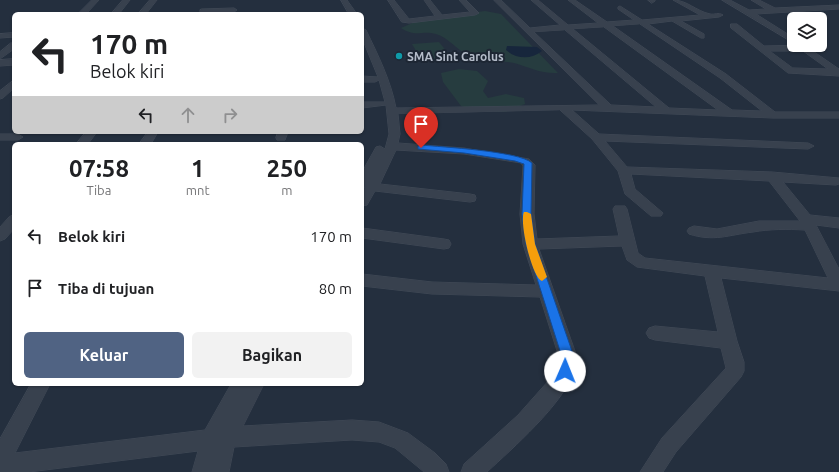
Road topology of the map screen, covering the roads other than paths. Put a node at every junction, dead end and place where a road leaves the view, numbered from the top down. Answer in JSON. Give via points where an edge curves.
{"nodes":[{"id":1,"x":96,"y":0,"type":"edge"},
{"id":2,"x":127,"y":0,"type":"edge"},
{"id":3,"x":154,"y":0,"type":"edge"},
{"id":4,"x":338,"y":0,"type":"edge"},
{"id":5,"x":344,"y":0,"type":"edge"},
{"id":6,"x":391,"y":0,"type":"edge"},
{"id":7,"x":427,"y":0,"type":"edge"},
{"id":8,"x":462,"y":0,"type":"edge"},
{"id":9,"x":497,"y":0,"type":"edge"},
{"id":10,"x":534,"y":0,"type":"edge"},
{"id":11,"x":571,"y":0,"type":"edge"},
{"id":12,"x":676,"y":0,"type":"edge"},
{"id":13,"x":725,"y":0,"type":"edge"},
{"id":14,"x":754,"y":0,"type":"edge"},
{"id":15,"x":209,"y":3,"type":"dead end"},
{"id":16,"x":839,"y":7,"type":"edge"},
{"id":17,"x":620,"y":8,"type":"dead end"},
{"id":18,"x":235,"y":10,"type":"edge"},
{"id":19,"x":660,"y":11,"type":"dead end"},
{"id":20,"x":774,"y":11,"type":"junction"},
{"id":21,"x":84,"y":12,"type":"edge"},
{"id":22,"x":117,"y":12,"type":"edge"},
{"id":23,"x":144,"y":12,"type":"edge"},
{"id":24,"x":202,"y":12,"type":"edge"},
{"id":25,"x":212,"y":12,"type":"edge"},
{"id":26,"x":344,"y":12,"type":"edge"},
{"id":27,"x":352,"y":12,"type":"edge"},
{"id":28,"x":718,"y":15,"type":"dead end"},
{"id":29,"x":751,"y":15,"type":"junction"},
{"id":30,"x":710,"y":16,"type":"junction"},
{"id":31,"x":440,"y":17,"type":"junction"},
{"id":32,"x":674,"y":19,"type":"junction"},
{"id":33,"x":641,"y":22,"type":"junction"},
{"id":34,"x":605,"y":24,"type":"junction"},
{"id":35,"x":734,"y":26,"type":"dead end"},
{"id":36,"x":566,"y":28,"type":"junction"},
{"id":37,"x":528,"y":30,"type":"junction"},
{"id":38,"x":364,"y":34,"type":"edge"},
{"id":39,"x":12,"y":35,"type":"edge"},
{"id":40,"x":1,"y":36,"type":"edge"},
{"id":41,"x":701,"y":36,"type":"dead end"},
{"id":42,"x":787,"y":37,"type":"edge"},
{"id":43,"x":12,"y":47,"type":"edge"},
{"id":44,"x":787,"y":47,"type":"edge"},
{"id":45,"x":764,"y":48,"type":"junction"},
{"id":46,"x":809,"y":52,"type":"edge"},
{"id":47,"x":364,"y":53,"type":"edge"},
{"id":48,"x":0,"y":56,"type":"edge"},
{"id":49,"x":12,"y":62,"type":"edge"},
{"id":50,"x":0,"y":63,"type":"edge"},
{"id":51,"x":838,"y":73,"type":"edge"},
{"id":52,"x":364,"y":79,"type":"edge"},
{"id":53,"x":375,"y":79,"type":"junction"},
{"id":54,"x":12,"y":85,"type":"edge"},
{"id":55,"x":0,"y":98,"type":"edge"},
{"id":56,"x":12,"y":98,"type":"edge"},
{"id":57,"x":382,"y":104,"type":"junction"},
{"id":58,"x":364,"y":105,"type":"edge"},
{"id":59,"x":563,"y":108,"type":"junction"},
{"id":60,"x":609,"y":108,"type":"junction"},
{"id":61,"x":393,"y":111,"type":"junction"},
{"id":62,"x":668,"y":111,"type":"junction"},
{"id":63,"x":729,"y":113,"type":"junction"},
{"id":64,"x":773,"y":115,"type":"junction"},
{"id":65,"x":839,"y":115,"type":"edge"},
{"id":66,"x":90,"y":134,"type":"edge"},
{"id":67,"x":18,"y":137,"type":"dead end"},
{"id":68,"x":596,"y":137,"type":"junction"},
{"id":69,"x":0,"y":138,"type":"edge"},
{"id":70,"x":84,"y":142,"type":"edge"},
{"id":71,"x":392,"y":146,"type":"junction"},
{"id":72,"x":808,"y":146,"type":"dead end"},
{"id":73,"x":624,"y":170,"type":"junction"},
{"id":74,"x":829,"y":170,"type":"dead end"},
{"id":75,"x":772,"y":176,"type":"junction"},
{"id":76,"x":838,"y":183,"type":"edge"},
{"id":77,"x":367,"y":186,"type":"edge"},
{"id":78,"x":364,"y":196,"type":"edge"},
{"id":79,"x":470,"y":198,"type":"dead end"},
{"id":80,"x":620,"y":209,"type":"dead end"},
{"id":81,"x":656,"y":213,"type":"dead end"},
{"id":82,"x":12,"y":222,"type":"edge"},
{"id":83,"x":807,"y":223,"type":"junction"},
{"id":84,"x":839,"y":223,"type":"edge"},
{"id":85,"x":694,"y":231,"type":"dead end"},
{"id":86,"x":364,"y":233,"type":"edge"},
{"id":87,"x":0,"y":236,"type":"edge"},
{"id":88,"x":627,"y":241,"type":"junction"},
{"id":89,"x":444,"y":244,"type":"dead end"},
{"id":90,"x":530,"y":244,"type":"junction"},
{"id":91,"x":712,"y":271,"type":"junction"},
{"id":92,"x":364,"y":280,"type":"edge"},
{"id":93,"x":839,"y":284,"type":"edge"},
{"id":94,"x":547,"y":292,"type":"junction"},
{"id":95,"x":655,"y":333,"type":"dead end"},
{"id":96,"x":728,"y":341,"type":"junction"},
{"id":97,"x":40,"y":386,"type":"edge"},
{"id":98,"x":240,"y":386,"type":"edge"},
{"id":99,"x":254,"y":386,"type":"edge"},
{"id":100,"x":218,"y":438,"type":"junction"},
{"id":101,"x":0,"y":459,"type":"edge"},
{"id":102,"x":0,"y":465,"type":"edge"},
{"id":103,"x":203,"y":472,"type":"edge"},
{"id":104,"x":218,"y":472,"type":"edge"},
{"id":105,"x":438,"y":472,"type":"edge"},
{"id":106,"x":472,"y":472,"type":"edge"},
{"id":107,"x":651,"y":472,"type":"edge"}],
"edges":[{"from":1,"to":21,"type":"street"},
{"from":2,"to":22,"type":"street"},
{"from":3,"to":23,"type":"street"},
{"from":4,"to":26,"type":"street"},
{"from":5,"to":27,"type":"street"},
{"from":6,"to":31,"type":"street","via":[[405,20]]},
{"from":7,"to":31,"type":"street"},
{"from":8,"to":31,"type":"street","via":[[474,13]]},
{"from":9,"to":37,"type":"street"},
{"from":10,"to":36,"type":"street"},
{"from":11,"to":34,"type":"street"},
{"from":12,"to":30,"type":"street"},
{"from":13,"to":29,"type":"street"},
{"from":14,"to":20,"type":"street"},
{"from":15,"to":24,"type":"street"},
{"from":16,"to":20,"type":"street"},
{"from":17,"to":33,"type":"street"},
{"from":18,"to":25,"type":"street"},
{"from":19,"to":32,"type":"street"},
{"from":20,"to":29,"type":"street"},
{"from":28,"to":30,"type":"street"},
{"from":29,"to":42,"type":"street"},
{"from":30,"to":32,"type":"street"},
{"from":32,"to":33,"type":"street"},
{"from":32,"to":41,"type":"street"},
{"from":33,"to":34,"type":"street"},
{"from":33,"to":64,"type":"street","via":[[723,76]]},
{"from":34,"to":36,"type":"street"},
{"from":34,"to":63,"type":"street"},
{"from":35,"to":45,"type":"street"},
{"from":36,"to":37,"type":"street"},
{"from":36,"to":62,"type":"street"},
{"from":37,"to":60,"type":"street"},
{"from":38,"to":61,"type":"street","via":[[379,66]]},
{"from":39,"to":40,"type":"street"},
{"from":43,"to":48,"type":"street"},
{"from":44,"to":45,"type":"street"},
{"from":45,"to":51,"type":"street","via":[[794,72]]},
{"from":46,"to":51,"type":"street"},
{"from":47,"to":53,"type":"street"},
{"from":49,"to":50,"type":"street"},
{"from":52,"to":53,"type":"street"},
{"from":53,"to":57,"type":"street"},
{"from":54,"to":55,"type":"street"},
{"from":55,"to":56,"type":"street"},
{"from":57,"to":58,"type":"street"},
{"from":57,"to":77,"type":"street","via":[[386,122],[383,143]]},
{"from":59,"to":60,"type":"street"},
{"from":59,"to":61,"type":"street"},
{"from":59,"to":68,"type":"street"},
{"from":60,"to":62,"type":"street"},
{"from":61,"to":71,"type":"street"},
{"from":62,"to":63,"type":"street"},
{"from":63,"to":64,"type":"street"},
{"from":64,"to":65,"type":"street"},
{"from":66,"to":70,"type":"street"},
{"from":67,"to":69,"type":"street"},
{"from":68,"to":72,"type":"street"},
{"from":68,"to":73,"type":"street"},
{"from":71,"to":77,"type":"street"},
{"from":71,"to":90,"type":"street","via":[[464,151],[528,163],[526,214]]},
{"from":73,"to":75,"type":"street"},
{"from":73,"to":81,"type":"street","via":[[629,191]]},
{"from":74,"to":76,"type":"street"},
{"from":75,"to":76,"type":"street"},
{"from":75,"to":83,"type":"street"},
{"from":77,"to":78,"type":"street"},
{"from":77,"to":79,"type":"street"},
{"from":80,"to":88,"type":"street"},
{"from":82,"to":87,"type":"street"},
{"from":83,"to":84,"type":"street"},
{"from":83,"to":85,"type":"street","via":[[753,226],[710,236]]},
{"from":83,"to":93,"type":"street"},
{"from":86,"to":89,"type":"street"},
{"from":88,"to":90,"type":"street"},
{"from":88,"to":91,"type":"street","via":[[632,256],[642,263]]},
{"from":90,"to":94,"type":"street"},
{"from":91,"to":93,"type":"street"},
{"from":91,"to":96,"type":"street"},
{"from":92,"to":94,"type":"street","via":[[432,288]]},
{"from":94,"to":106,"type":"street","via":[[567,354],[565,371],[557,385],[525,422]]},
{"from":95,"to":96,"type":"street"},
{"from":96,"to":107,"type":"street","via":[[735,362],[735,371],[669,445]]},
{"from":97,"to":101,"type":"street"},
{"from":98,"to":100,"type":"street"},
{"from":99,"to":100,"type":"street"},
{"from":100,"to":102,"type":"street"},
{"from":100,"to":103,"type":"street"},
{"from":100,"to":104,"type":"street"},
{"from":100,"to":105,"type":"street","via":[[352,430],[379,432],[401,440],[428,460]]}]}
